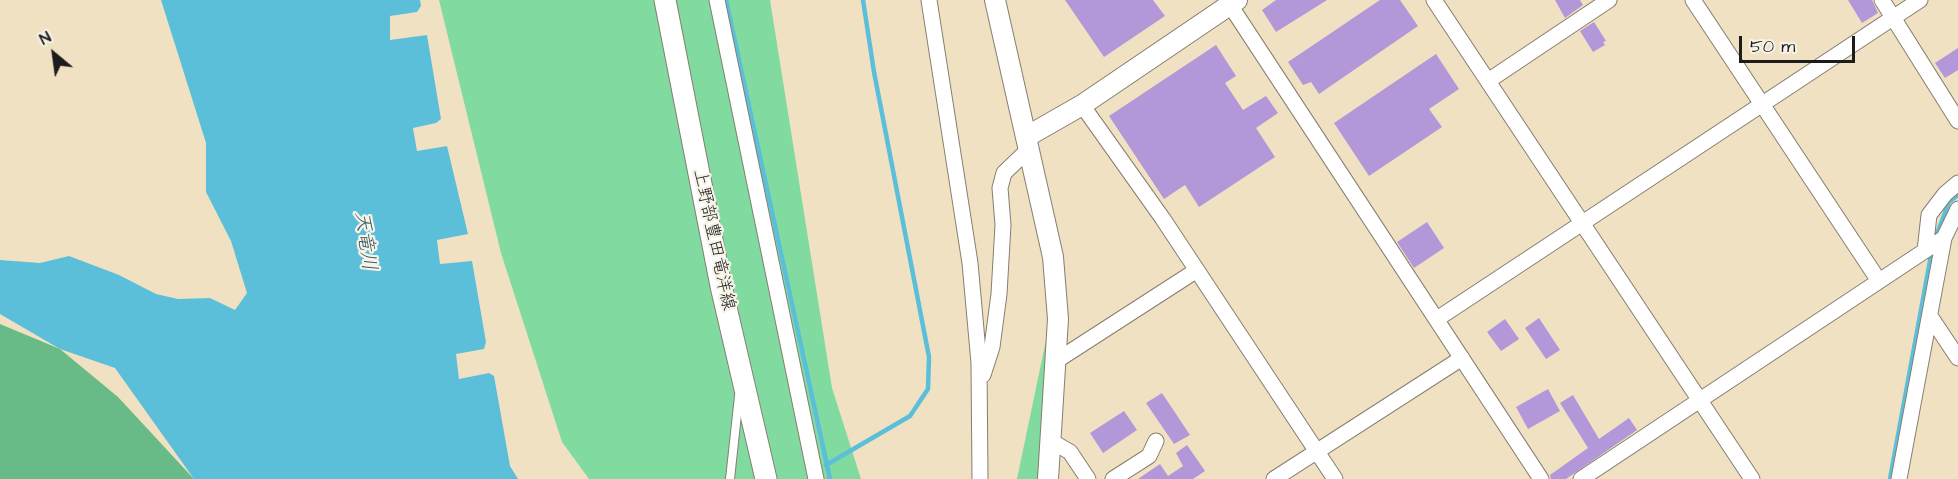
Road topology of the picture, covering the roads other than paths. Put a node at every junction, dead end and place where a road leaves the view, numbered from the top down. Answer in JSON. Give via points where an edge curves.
{"nodes":[{"id":1,"x":665,"y":0,"type":"edge"},
{"id":2,"x":717,"y":0,"type":"edge"},
{"id":3,"x":928,"y":0,"type":"edge"},
{"id":4,"x":995,"y":0,"type":"edge"},
{"id":5,"x":1434,"y":0,"type":"edge"},
{"id":6,"x":1609,"y":0,"type":"edge"},
{"id":7,"x":1693,"y":0,"type":"edge"},
{"id":8,"x":1882,"y":0,"type":"edge"},
{"id":9,"x":1920,"y":0,"type":"edge"},
{"id":10,"x":1234,"y":2,"type":"edge"},
{"id":11,"x":1892,"y":18,"type":"junction"},
{"id":12,"x":1488,"y":81,"type":"junction"},
{"id":13,"x":1761,"y":103,"type":"junction"},
{"id":14,"x":1082,"y":105,"type":"junction"},
{"id":15,"x":1958,"y":121,"type":"edge"},
{"id":16,"x":1028,"y":143,"type":"junction"},
{"id":17,"x":1958,"y":183,"type":"edge"},
{"id":18,"x":1958,"y":208,"type":"edge"},
{"id":19,"x":1582,"y":224,"type":"junction"},
{"id":20,"x":1933,"y":245,"type":"junction"},
{"id":21,"x":1197,"y":270,"type":"junction"},
{"id":22,"x":1879,"y":282,"type":"junction"},
{"id":23,"x":1930,"y":316,"type":"junction"},
{"id":24,"x":1437,"y":319,"type":"junction"},
{"id":25,"x":1462,"y":358,"type":"junction"},
{"id":26,"x":1958,"y":358,"type":"edge"},
{"id":27,"x":1056,"y":361,"type":"junction"},
{"id":28,"x":741,"y":371,"type":"junction"},
{"id":29,"x":980,"y":386,"type":"junction"},
{"id":30,"x":1700,"y":400,"type":"junction"},
{"id":31,"x":1051,"y":441,"type":"junction"},
{"id":32,"x":1156,"y":441,"type":"dead end"},
{"id":33,"x":1317,"y":452,"type":"junction"},
{"id":34,"x":730,"y":479,"type":"edge"},
{"id":35,"x":766,"y":479,"type":"edge"},
{"id":36,"x":816,"y":479,"type":"edge"},
{"id":37,"x":980,"y":479,"type":"edge"},
{"id":38,"x":1048,"y":479,"type":"edge"},
{"id":39,"x":1088,"y":479,"type":"edge"},
{"id":40,"x":1113,"y":479,"type":"edge"},
{"id":41,"x":1274,"y":479,"type":"edge"},
{"id":42,"x":1335,"y":479,"type":"edge"},
{"id":43,"x":1541,"y":479,"type":"edge"},
{"id":44,"x":1581,"y":479,"type":"edge"},
{"id":45,"x":1752,"y":479,"type":"edge"},
{"id":46,"x":1899,"y":479,"type":"edge"}],
"edges":[{"from":1,"to":28,"type":"main road","name":"上野部豊田竜洋線"},
{"from":2,"to":36,"type":"street"},
{"from":3,"to":29,"type":"street","via":[[970,263]]},
{"from":4,"to":16,"type":"street"},
{"from":5,"to":12,"type":"street"},
{"from":6,"to":12,"type":"street"},
{"from":7,"to":13,"type":"street"},
{"from":8,"to":11,"type":"street"},
{"from":9,"to":11,"type":"street"},
{"from":10,"to":14,"type":"street"},
{"from":10,"to":24,"type":"street"},
{"from":11,"to":13,"type":"street"},
{"from":11,"to":15,"type":"street"},
{"from":12,"to":19,"type":"street"},
{"from":13,"to":19,"type":"street"},
{"from":13,"to":22,"type":"street"},
{"from":14,"to":16,"type":"street"},
{"from":14,"to":21,"type":"street"},
{"from":16,"to":27,"type":"street","via":[[1053,257],[1058,319]]},
{"from":16,"to":29,"type":"street","via":[[1004,173],[1000,188],[1003,225],[999,294],[992,347]]},
{"from":17,"to":20,"type":"street","via":[[1929,215]]},
{"from":18,"to":20,"type":"street"},
{"from":19,"to":24,"type":"street"},
{"from":19,"to":30,"type":"street"},
{"from":20,"to":22,"type":"street"},
{"from":20,"to":23,"type":"street"},
{"from":21,"to":27,"type":"street"},
{"from":21,"to":33,"type":"street"},
{"from":22,"to":30,"type":"street"},
{"from":23,"to":26,"type":"street"},
{"from":23,"to":46,"type":"street"},
{"from":24,"to":25,"type":"street"},
{"from":25,"to":33,"type":"street"},
{"from":25,"to":43,"type":"street"},
{"from":27,"to":31,"type":"street"},
{"from":28,"to":34,"type":"lane"},
{"from":28,"to":35,"type":"main road","name":"上野部豊田竜洋線"},
{"from":29,"to":37,"type":"street"},
{"from":30,"to":44,"type":"street"},
{"from":30,"to":45,"type":"street"},
{"from":31,"to":38,"type":"street"},
{"from":31,"to":39,"type":"street","via":[[1070,452]]},
{"from":32,"to":40,"type":"street","via":[[1149,456]]},
{"from":33,"to":41,"type":"street"},
{"from":33,"to":42,"type":"street"}]}
